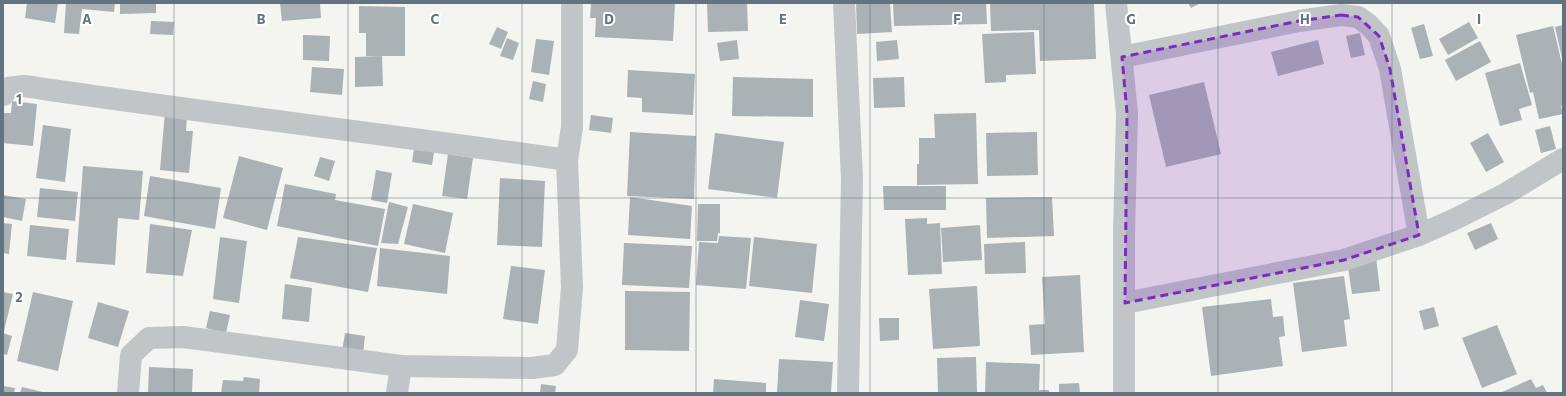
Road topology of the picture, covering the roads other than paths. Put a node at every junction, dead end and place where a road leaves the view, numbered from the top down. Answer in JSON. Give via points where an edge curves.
{"nodes":[{"id":1,"x":572,"y":3,"type":"edge"},
{"id":2,"x":844,"y":3,"type":"edge"},
{"id":3,"x":1116,"y":3,"type":"edge"},
{"id":4,"x":1122,"y":57,"type":"junction"},
{"id":5,"x":3,"y":95,"type":"edge"},
{"id":6,"x":1563,"y":158,"type":"edge"},
{"id":7,"x":567,"y":160,"type":"junction"},
{"id":8,"x":1419,"y":235,"type":"junction"},
{"id":9,"x":1125,"y":303,"type":"junction"},
{"id":10,"x":401,"y":366,"type":"junction"},
{"id":11,"x":128,"y":393,"type":"edge"},
{"id":12,"x":397,"y":393,"type":"edge"},
{"id":13,"x":848,"y":393,"type":"edge"},
{"id":14,"x":1124,"y":393,"type":"edge"}],
"edges":[{"from":1,"to":7,"type":"street","via":[[572,127]]},
{"from":2,"to":13,"type":"street","via":[[852,179]]},
{"from":3,"to":4,"type":"street"},
{"from":4,"to":8,"type":"street","via":[[1299,21],[1341,15],[1358,17],[1379,36],[1390,69]]},
{"from":4,"to":9,"type":"street","via":[[1127,113]]},
{"from":5,"to":7,"type":"street","via":[[8,88],[24,86]]},
{"from":6,"to":8,"type":"street","via":[[1505,194]]},
{"from":7,"to":10,"type":"street","via":[[572,287],[567,350],[555,365],[532,368]]},
{"from":8,"to":9,"type":"street","via":[[1344,260]]},
{"from":9,"to":14,"type":"street"},
{"from":10,"to":11,"type":"street","via":[[183,337],[150,338],[131,355]]},
{"from":10,"to":12,"type":"street"}]}
